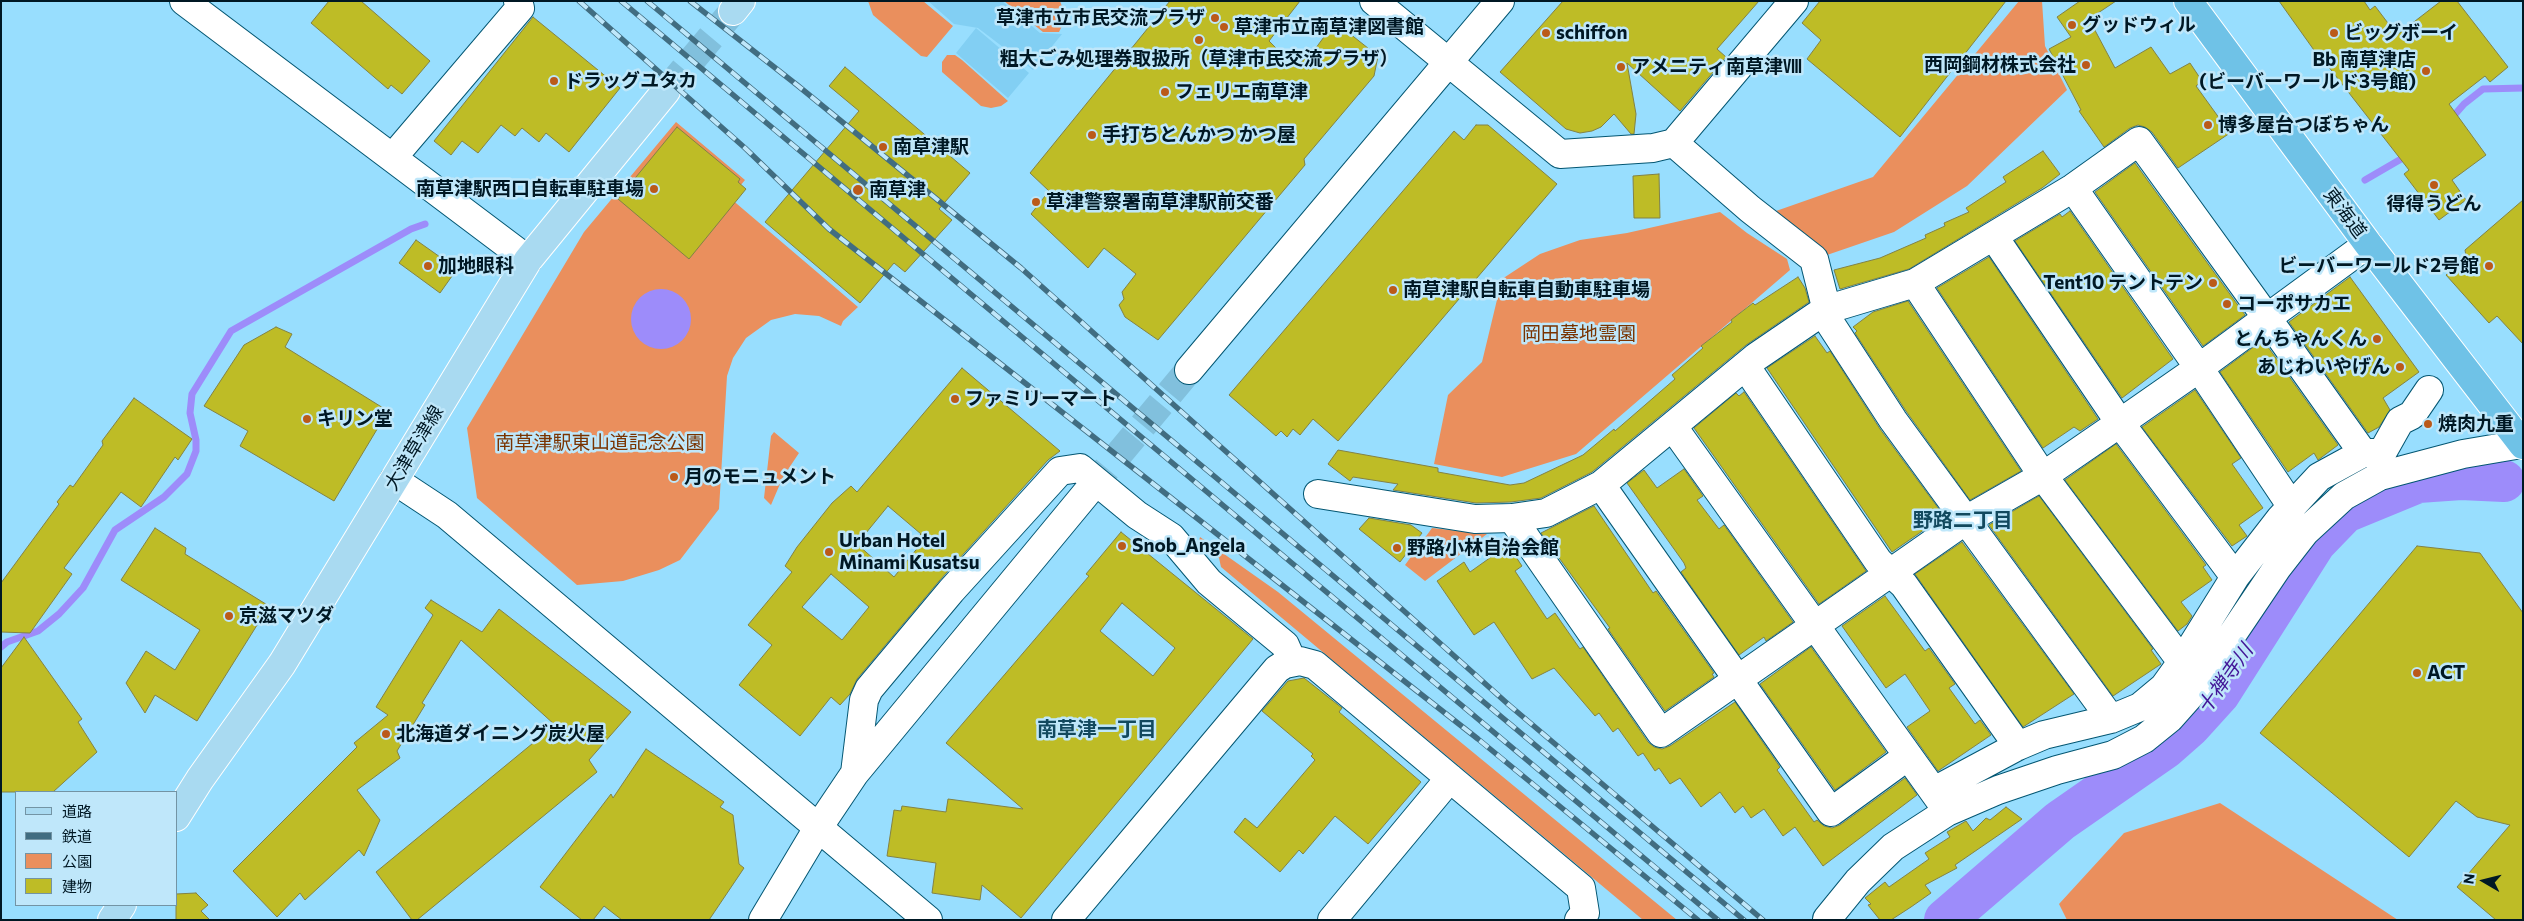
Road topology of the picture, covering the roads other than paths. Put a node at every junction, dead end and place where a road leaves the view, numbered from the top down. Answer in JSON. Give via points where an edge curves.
{"nodes":[{"id":1,"x":184,"y":1,"type":"edge"},
{"id":2,"x":518,"y":1,"type":"edge"},
{"id":3,"x":1374,"y":1,"type":"edge"},
{"id":4,"x":1500,"y":1,"type":"edge"},
{"id":5,"x":1794,"y":1,"type":"edge"},
{"id":6,"x":2188,"y":1,"type":"edge"},
{"id":7,"x":1448,"y":63,"type":"junction"},
{"id":8,"x":666,"y":91,"type":"tunnel mouth"},
{"id":9,"x":1674,"y":143,"type":"junction"},
{"id":10,"x":393,"y":157,"type":"junction"},
{"id":11,"x":2073,"y":188,"type":"junction"},
{"id":12,"x":1994,"y":237,"type":"junction"},
{"id":13,"x":2368,"y":244,"type":"junction"},
{"id":14,"x":528,"y":260,"type":"junction"},
{"id":15,"x":1915,"y":283,"type":"junction"},
{"id":16,"x":1825,"y":310,"type":"junction"},
{"id":17,"x":2267,"y":318,"type":"junction"},
{"id":18,"x":1746,"y":367,"type":"junction"},
{"id":19,"x":2199,"y":368,"type":"junction"},
{"id":20,"x":1189,"y":370,"type":"tunnel mouth"},
{"id":21,"x":2429,"y":390,"type":"dead end"},
{"id":22,"x":2412,"y":415,"type":"junction"},
{"id":23,"x":2120,"y":423,"type":"junction"},
{"id":24,"x":1673,"y":427,"type":"junction"},
{"id":25,"x":2522,"y":445,"type":"edge"},
{"id":26,"x":2363,"y":453,"type":"junction"},
{"id":27,"x":2044,"y":476,"type":"junction"},
{"id":28,"x":2380,"y":476,"type":"junction"},
{"id":29,"x":394,"y":480,"type":"junction"},
{"id":30,"x":1601,"y":485,"type":"junction"},
{"id":31,"x":1089,"y":490,"type":"tunnel mouth"},
{"id":32,"x":1318,"y":494,"type":"dead end"},
{"id":33,"x":2292,"y":507,"type":"junction"},
{"id":34,"x":1512,"y":518,"type":"junction"},
{"id":35,"x":1966,"y":520,"type":"junction"},
{"id":36,"x":1892,"y":573,"type":"junction"},
{"id":37,"x":2236,"y":577,"type":"junction"},
{"id":38,"x":1816,"y":626,"type":"junction"},
{"id":39,"x":1292,"y":661,"type":"junction"},
{"id":40,"x":2182,"y":662,"type":"junction"},
{"id":41,"x":1738,"y":679,"type":"junction"},
{"id":42,"x":2112,"y":719,"type":"junction"},
{"id":43,"x":2018,"y":746,"type":"junction"},
{"id":44,"x":1908,"y":756,"type":"junction"},
{"id":45,"x":855,"y":773,"type":"junction"},
{"id":46,"x":1450,"y":778,"type":"junction"},
{"id":47,"x":1940,"y":802,"type":"junction"},
{"id":48,"x":178,"y":814,"type":"edge"},
{"id":49,"x":818,"y":828,"type":"junction"},
{"id":50,"x":121,"y":906,"type":"edge"},
{"id":51,"x":1827,"y":919,"type":"edge"},
{"id":52,"x":112,"y":920,"type":"edge"},
{"id":53,"x":762,"y":920,"type":"edge"},
{"id":54,"x":928,"y":920,"type":"edge"},
{"id":55,"x":1066,"y":920,"type":"edge"},
{"id":56,"x":1332,"y":920,"type":"edge"},
{"id":57,"x":1579,"y":920,"type":"edge"}],
"edges":[{"from":1,"to":10,"type":"street"},
{"from":2,"to":10,"type":"street","via":[[520,8]]},
{"from":3,"to":7,"type":"street"},
{"from":4,"to":7,"type":"street"},
{"from":5,"to":9,"type":"street"},
{"from":6,"to":13,"type":"highway","name":"東海道"},
{"from":7,"to":9,"type":"street","via":[[1560,154],[1652,148]]},
{"from":7,"to":20,"type":"street"},
{"from":8,"to":14,"type":"main road","name":"大津草津線"},
{"from":9,"to":16,"type":"street","via":[[1750,209],[1814,258]]},
{"from":10,"to":14,"type":"street"},
{"from":11,"to":12,"type":"street"},
{"from":11,"to":17,"type":"street","via":[[2139,141]]},
{"from":11,"to":19,"type":"street"},
{"from":12,"to":15,"type":"street"},
{"from":12,"to":23,"type":"street"},
{"from":13,"to":17,"type":"street"},
{"from":13,"to":25,"type":"highway","name":"東海道"},
{"from":14,"to":29,"type":"main road","name":"大津草津線"},
{"from":15,"to":16,"type":"street"},
{"from":15,"to":27,"type":"street"},
{"from":16,"to":18,"type":"street"},
{"from":16,"to":35,"type":"street","via":[[1830,323],[1894,420]]},
{"from":17,"to":19,"type":"street"},
{"from":17,"to":26,"type":"street"},
{"from":18,"to":24,"type":"street"},
{"from":18,"to":36,"type":"street","via":[[1878,561]]},
{"from":19,"to":23,"type":"street"},
{"from":19,"to":33,"type":"street"},
{"from":21,"to":22,"type":"street"},
{"from":22,"to":26,"type":"street","via":[[2400,421],[2382,453]]},
{"from":22,"to":28,"type":"street"},
{"from":23,"to":27,"type":"street"},
{"from":23,"to":37,"type":"street"},
{"from":24,"to":30,"type":"street"},
{"from":24,"to":38,"type":"street"},
{"from":25,"to":28,"type":"street","via":[[2463,454]]},
{"from":26,"to":33,"type":"street","via":[[2319,477]]},
{"from":27,"to":35,"type":"street"},
{"from":27,"to":40,"type":"street"},
{"from":28,"to":47,"type":"street","via":[[2344,496],[2305,532],[2194,691],[2170,718],[2144,739],[2113,756],[2049,772],[1998,790]]},
{"from":29,"to":48,"type":"main road","name":"大津草津線","via":[[282,664]]},
{"from":29,"to":49,"type":"street","via":[[447,515]]},
{"from":30,"to":34,"type":"street","via":[[1546,513]]},
{"from":30,"to":41,"type":"street"},
{"from":31,"to":45,"type":"street"},
{"from":32,"to":34,"type":"street","via":[[1475,519]]},
{"from":33,"to":37,"type":"street"},
{"from":34,"to":41,"type":"street","via":[[1661,733]]},
{"from":35,"to":36,"type":"street"},
{"from":35,"to":42,"type":"street"},
{"from":36,"to":38,"type":"street"},
{"from":36,"to":43,"type":"street","via":[[1904,585]]},
{"from":37,"to":40,"type":"street"},
{"from":38,"to":41,"type":"street"},
{"from":38,"to":44,"type":"street"},
{"from":39,"to":45,"type":"street","via":[[1285,645],[1209,582],[1172,537],[1137,515],[1080,468],[1060,471],[946,597],[868,690]]},
{"from":39,"to":46,"type":"street","via":[[1315,666]]},
{"from":39,"to":55,"type":"street","via":[[1278,669]]},
{"from":40,"to":42,"type":"street","via":[[2164,686],[2140,707]]},
{"from":41,"to":44,"type":"street","via":[[1830,812]]},
{"from":42,"to":43,"type":"street","via":[[2044,735]]},
{"from":43,"to":47,"type":"street"},
{"from":44,"to":47,"type":"street"},
{"from":45,"to":49,"type":"street"},
{"from":46,"to":56,"type":"street"},
{"from":46,"to":57,"type":"street","via":[[1582,888],[1585,913]]},
{"from":47,"to":51,"type":"street","via":[[1858,881]]},
{"from":49,"to":53,"type":"street"},
{"from":49,"to":54,"type":"street"},
{"from":50,"to":52,"type":"main road"}]}
